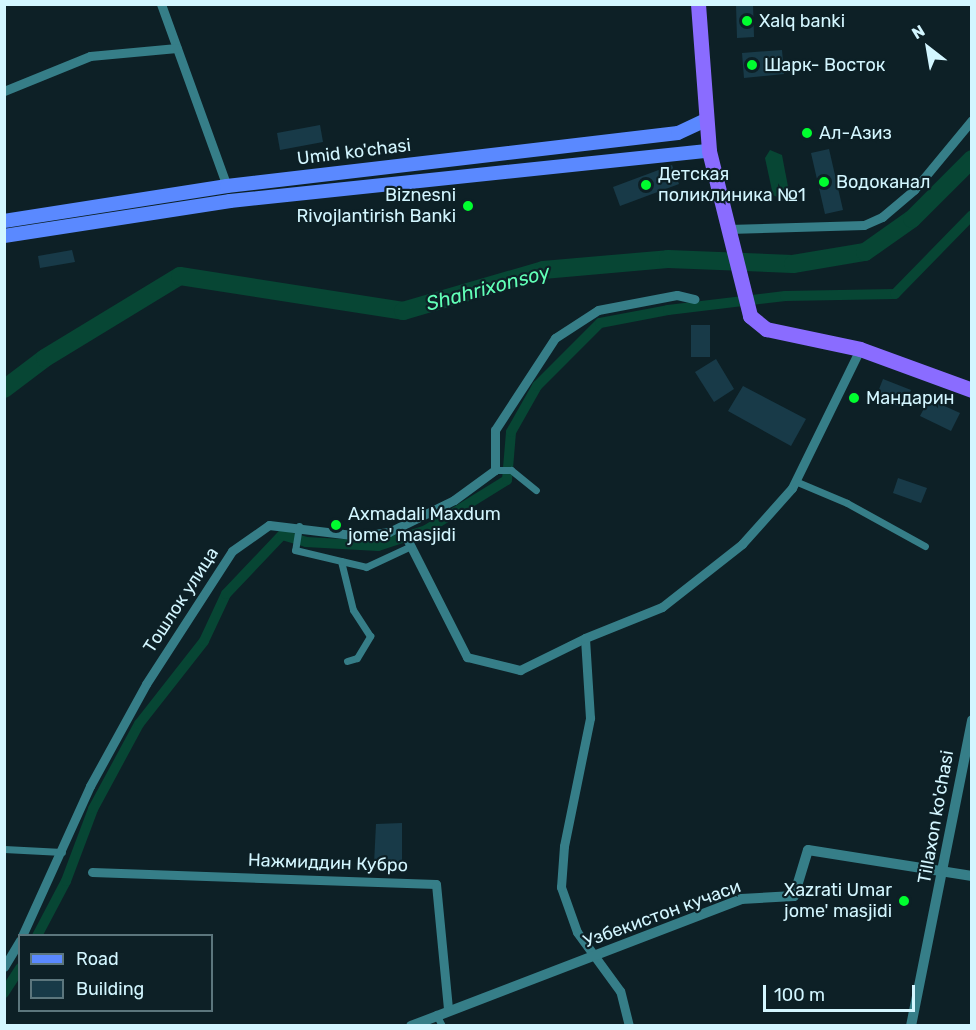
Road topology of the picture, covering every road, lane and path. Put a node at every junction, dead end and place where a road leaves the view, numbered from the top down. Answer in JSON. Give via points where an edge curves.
{"nodes":[{"id":1,"x":161,"y":4,"type":"edge"},
{"id":2,"x":698,"y":4,"type":"edge"},
{"id":3,"x":177,"y":48,"type":"junction"},
{"id":4,"x":4,"y":91,"type":"edge"},
{"id":5,"x":706,"y":120,"type":"junction"},
{"id":6,"x":972,"y":120,"type":"edge"},
{"id":7,"x":709,"y":151,"type":"junction"},
{"id":8,"x":227,"y":186,"type":"junction"},
{"id":9,"x":4,"y":221,"type":"edge"},
{"id":10,"x":728,"y":229,"type":"junction"},
{"id":11,"x":4,"y":236,"type":"edge"},
{"id":12,"x":695,"y":299,"type":"dead end"},
{"id":13,"x":860,"y":349,"type":"junction"},
{"id":14,"x":972,"y":390,"type":"edge"},
{"id":15,"x":503,"y":469,"type":"junction"},
{"id":16,"x":795,"y":481,"type":"junction"},
{"id":17,"x":536,"y":490,"type":"dead end"},
{"id":18,"x":299,"y":525,"type":"junction"},
{"id":19,"x":401,"y":527,"type":"junction"},
{"id":20,"x":411,"y":546,"type":"junction"},
{"id":21,"x":925,"y":546,"type":"dead end"},
{"id":22,"x":340,"y":561,"type":"junction"},
{"id":23,"x":585,"y":638,"type":"junction"},
{"id":24,"x":347,"y":661,"type":"dead end"},
{"id":25,"x":972,"y":720,"type":"edge"},
{"id":26,"x":4,"y":849,"type":"edge"},
{"id":27,"x":62,"y":852,"type":"junction"},
{"id":28,"x":92,"y":872,"type":"dead end"},
{"id":29,"x":944,"y":874,"type":"junction"},
{"id":30,"x":972,"y":876,"type":"edge"},
{"id":31,"x":23,"y":934,"type":"edge"},
{"id":32,"x":18,"y":943,"type":"edge"},
{"id":33,"x":594,"y":956,"type":"junction"},
{"id":34,"x":4,"y":967,"type":"edge"},
{"id":35,"x":448,"y":1009,"type":"junction"},
{"id":36,"x":436,"y":1014,"type":"junction"},
{"id":37,"x":411,"y":1026,"type":"edge"},
{"id":38,"x":442,"y":1026,"type":"edge"},
{"id":39,"x":629,"y":1026,"type":"edge"},
{"id":40,"x":911,"y":1026,"type":"edge"}],
"edges":[{"from":1,"to":3,"type":"street"},
{"from":2,"to":5,"type":"highway"},
{"from":3,"to":4,"type":"street","via":[[90,56]]},
{"from":3,"to":8,"type":"street"},
{"from":5,"to":7,"type":"highway"},
{"from":5,"to":8,"type":"main road","name":"Umid ko'chasi","via":[[678,132]]},
{"from":6,"to":10,"type":"street","via":[[914,190],[873,221],[850,228]]},
{"from":7,"to":10,"type":"highway"},
{"from":7,"to":11,"type":"main road","name":"Umid ko'chasi","via":[[230,201]]},
{"from":8,"to":9,"type":"main road","name":"Umid ko'chasi"},
{"from":10,"to":13,"type":"highway","via":[[745,309],[766,328]]},
{"from":12,"to":15,"type":"street","via":[[677,295],[598,310],[555,338],[495,430]]},
{"from":13,"to":14,"type":"highway"},
{"from":13,"to":16,"type":"street"},
{"from":15,"to":17,"type":"street"},
{"from":15,"to":19,"type":"street","name":"Тошлок улица"},
{"from":16,"to":21,"type":"street","via":[[847,502]]},
{"from":16,"to":23,"type":"street","via":[[742,544],[662,607]]},
{"from":18,"to":19,"type":"street","name":"Тошлок улица","via":[[360,536]]},
{"from":18,"to":22,"type":"street","via":[[295,550]]},
{"from":18,"to":27,"type":"street","name":"Тошлок улица","via":[[269,525],[232,551],[96,776]]},
{"from":19,"to":20,"type":"street"},
{"from":20,"to":22,"type":"street","via":[[366,567]]},
{"from":20,"to":23,"type":"street","via":[[467,657],[520,670]]},
{"from":22,"to":24,"type":"street","via":[[353,610],[370,636],[357,658]]},
{"from":23,"to":33,"type":"street","via":[[590,718],[564,846],[561,887],[577,932]]},
{"from":25,"to":29,"type":"street","name":"Tillaxon ko'chasi","via":[[955,790]]},
{"from":26,"to":27,"type":"street"},
{"from":27,"to":31,"type":"street","name":"Тошлок улица"},
{"from":28,"to":35,"type":"street","name":"Нажмиддин Кубро","via":[[436,884]]},
{"from":29,"to":30,"type":"street","name":"Узбекистон кучаси"},
{"from":29,"to":33,"type":"street","name":"Узбекистон кучаси","via":[[808,850],[794,896],[741,899]]},
{"from":29,"to":40,"type":"street","name":"Tillaxon ko'chasi"},
{"from":32,"to":34,"type":"street"},
{"from":33,"to":35,"type":"street","name":"Узбекистон кучаси"},
{"from":33,"to":39,"type":"street","via":[[621,991]]},
{"from":35,"to":36,"type":"street","name":"Узбекистон кучаси"},
{"from":36,"to":37,"type":"street","name":"Узбекистон кучаси"},
{"from":36,"to":38,"type":"street"}]}
